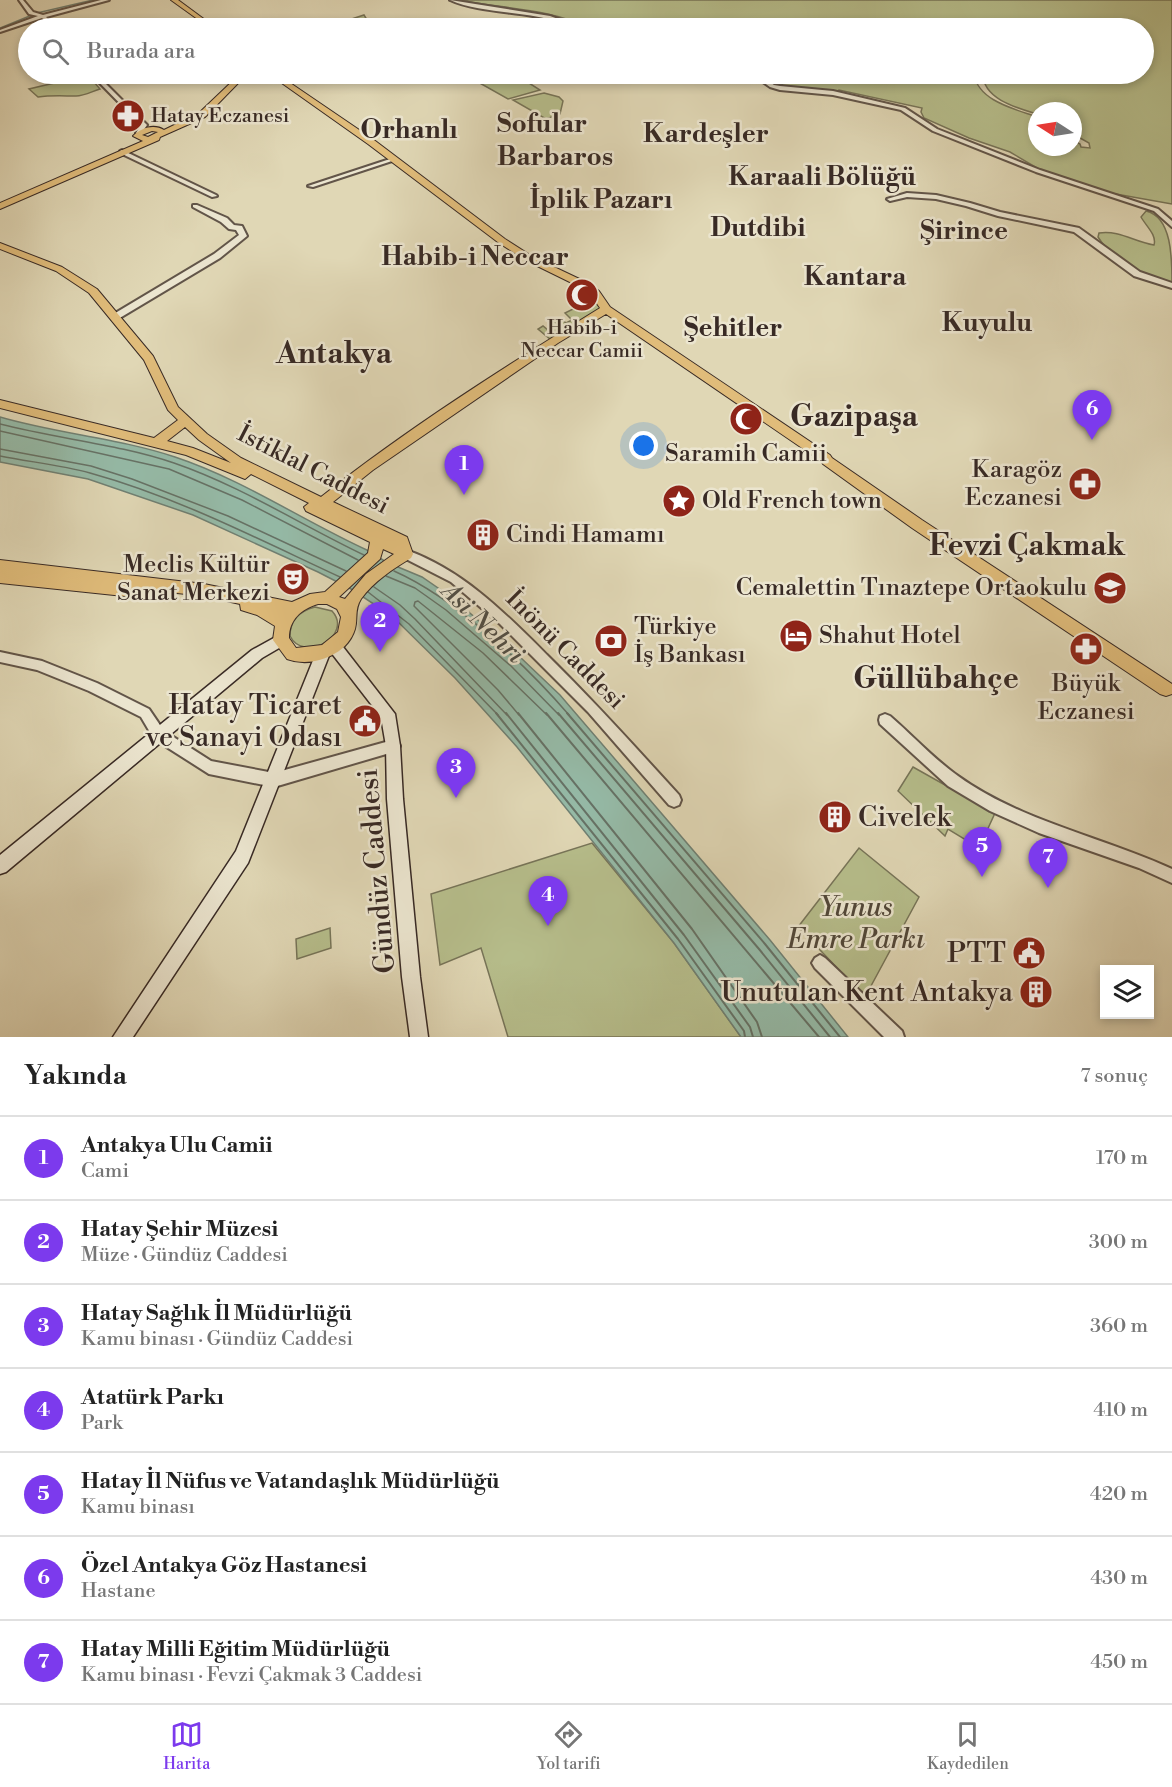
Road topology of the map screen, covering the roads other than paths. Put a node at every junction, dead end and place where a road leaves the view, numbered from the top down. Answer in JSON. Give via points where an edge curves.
{"nodes":[{"id":1,"x":21,"y":0,"type":"edge"},
{"id":2,"x":100,"y":0,"type":"edge"},
{"id":3,"x":107,"y":0,"type":"edge"},
{"id":4,"x":165,"y":0,"type":"edge"},
{"id":5,"x":174,"y":0,"type":"edge"},
{"id":6,"x":452,"y":0,"type":"edge"},
{"id":7,"x":459,"y":0,"type":"edge"},
{"id":8,"x":35,"y":17,"type":"junction"},
{"id":9,"x":189,"y":18,"type":"edge"},
{"id":10,"x":199,"y":18,"type":"edge"},
{"id":11,"x":537,"y":18,"type":"edge"},
{"id":12,"x":557,"y":18,"type":"edge"},
{"id":13,"x":18,"y":24,"type":"edge"},
{"id":14,"x":1,"y":32,"type":"edge"},
{"id":15,"x":103,"y":84,"type":"edge"},
{"id":16,"x":109,"y":84,"type":"edge"},
{"id":17,"x":227,"y":84,"type":"edge"},
{"id":18,"x":233,"y":84,"type":"edge"},
{"id":19,"x":286,"y":84,"type":"edge"},
{"id":20,"x":288,"y":84,"type":"edge"},
{"id":21,"x":769,"y":84,"type":"edge"},
{"id":22,"x":776,"y":84,"type":"edge"},
{"id":23,"x":297,"y":90,"type":"junction"},
{"id":24,"x":156,"y":133,"type":"junction"},
{"id":25,"x":138,"y":134,"type":"junction"},
{"id":26,"x":118,"y":154,"type":"junction"},
{"id":27,"x":392,"y":160,"type":"junction"},
{"id":28,"x":1023,"y":165,"type":"junction"},
{"id":29,"x":311,"y":186,"type":"dead end"},
{"id":30,"x":189,"y":189,"type":"dead end"},
{"id":31,"x":214,"y":196,"type":"dead end"},
{"id":32,"x":890,"y":199,"type":"dead end"},
{"id":33,"x":0,"y":205,"type":"edge"},
{"id":34,"x":195,"y":206,"type":"dead end"},
{"id":35,"x":1172,"y":225,"type":"edge"},
{"id":36,"x":0,"y":246,"type":"edge"},
{"id":37,"x":1172,"y":286,"type":"edge"},
{"id":38,"x":606,"y":309,"type":"junction"},
{"id":39,"x":115,"y":317,"type":"junction"},
{"id":40,"x":0,"y":404,"type":"edge"},
{"id":41,"x":184,"y":422,"type":"junction"},
{"id":42,"x":157,"y":442,"type":"junction"},
{"id":43,"x":323,"y":503,"type":"junction"},
{"id":44,"x":377,"y":547,"type":"junction"},
{"id":45,"x":406,"y":554,"type":"junction"},
{"id":46,"x":0,"y":566,"type":"edge"},
{"id":47,"x":0,"y":576,"type":"edge"},
{"id":48,"x":328,"y":598,"type":"junction"},
{"id":49,"x":293,"y":609,"type":"junction"},
{"id":50,"x":348,"y":612,"type":"junction"},
{"id":51,"x":282,"y":624,"type":"junction"},
{"id":52,"x":281,"y":640,"type":"junction"},
{"id":53,"x":329,"y":650,"type":"junction"},
{"id":54,"x":0,"y":657,"type":"edge"},
{"id":55,"x":1170,"y":687,"type":"edge"},
{"id":56,"x":885,"y":720,"type":"dead end"},
{"id":57,"x":159,"y":735,"type":"junction"},
{"id":58,"x":393,"y":746,"type":"junction"},
{"id":59,"x":274,"y":780,"type":"junction"},
{"id":60,"x":674,"y":800,"type":"dead end"},
{"id":61,"x":0,"y":866,"type":"edge"},
{"id":62,"x":1172,"y":876,"type":"edge"},
{"id":63,"x":820,"y":963,"type":"dead end"},
{"id":64,"x":122,"y":1037,"type":"edge"},
{"id":65,"x":419,"y":1037,"type":"edge"},
{"id":66,"x":896,"y":1037,"type":"edge"}],
"edges":[{"from":1,"to":8,"type":"street"},
{"from":2,"to":8,"type":"street"},
{"from":3,"to":8,"type":"street"},
{"from":4,"to":9,"type":"main road"},
{"from":5,"to":10,"type":"main road"},
{"from":6,"to":11,"type":"street"},
{"from":7,"to":12,"type":"street"},
{"from":13,"to":14,"type":"street"},
{"from":15,"to":25,"type":"street","via":[[144,125]]},
{"from":16,"to":24,"type":"street"},
{"from":17,"to":24,"type":"main road","via":[[204,111]]},
{"from":18,"to":24,"type":"main road","via":[[202,115]]},
{"from":19,"to":23,"type":"main road"},
{"from":20,"to":23,"type":"main road"},
{"from":21,"to":28,"type":"street","via":[[903,109],[935,130]]},
{"from":22,"to":28,"type":"street","via":[[829,89],[904,106]]},
{"from":23,"to":27,"type":"main road"},
{"from":24,"to":25,"type":"main road","via":[[140,139]]},
{"from":24,"to":26,"type":"main road"},
{"from":25,"to":33,"type":"main road","via":[[114,152]]},
{"from":26,"to":30,"type":"street"},
{"from":26,"to":31,"type":"street"},
{"from":26,"to":33,"type":"main road"},
{"from":27,"to":29,"type":"street"},
{"from":27,"to":38,"type":"main road","via":[[502,241],[586,286]]},
{"from":28,"to":35,"type":"street","via":[[1143,204]]},
{"from":32,"to":37,"type":"street","via":[[907,195],[936,197],[1076,231],[1137,274]]},
{"from":34,"to":39,"type":"street","via":[[232,228],[239,228],[243,236]]},
{"from":36,"to":39,"type":"main road","name":"İstiklal Caddesi","via":[[59,269],[93,291]]},
{"from":38,"to":43,"type":"main road","via":[[368,467]]},
{"from":38,"to":55,"type":"main road","via":[[917,524]]},
{"from":39,"to":41,"type":"main road","name":"İstiklal Caddesi","via":[[149,359],[160,386]]},
{"from":40,"to":42,"type":"main road","name":"İstiklal Caddesi"},
{"from":41,"to":42,"type":"main road"},
{"from":41,"to":43,"type":"main road","name":"İstiklal Caddesi","via":[[237,461]]},
{"from":42,"to":44,"type":"main road","name":"İstiklal Caddesi","via":[[255,479]]},
{"from":43,"to":45,"type":"main road","name":"İstiklal Caddesi","via":[[392,535],[402,542]]},
{"from":44,"to":45,"type":"main road","name":"İstiklal Caddesi"},
{"from":44,"to":48,"type":"main road"},
{"from":45,"to":50,"type":"main road","via":[[391,562],[356,594]]},
{"from":45,"to":60,"type":"street","name":"İnönü Caddesi","via":[[456,579],[504,620],[592,708]]},
{"from":46,"to":49,"type":"main road","via":[[204,590]]},
{"from":47,"to":51,"type":"main road","via":[[238,603],[261,610]]},
{"from":48,"to":49,"type":"main road","via":[[309,600]]},
{"from":48,"to":50,"type":"main road"},
{"from":49,"to":51,"type":"main road"},
{"from":50,"to":53,"type":"main road","via":[[348,629]]},
{"from":51,"to":52,"type":"main road"},
{"from":52,"to":53,"type":"main road","via":[[292,654],[312,657]]},
{"from":52,"to":57,"type":"main road","via":[[257,654]]},
{"from":53,"to":58,"type":"main road","name":"Gündüz Caddesi","via":[[388,714]]},
{"from":53,"to":59,"type":"main road"},
{"from":54,"to":57,"type":"street","via":[[38,665],[93,687],[145,713]]},
{"from":56,"to":62,"type":"street","via":[[953,781],[995,806]]},
{"from":57,"to":59,"type":"street","via":[[209,767]]},
{"from":57,"to":61,"type":"main road"},
{"from":58,"to":59,"type":"street"},
{"from":58,"to":65,"type":"main road","name":"Gündüz Caddesi","via":[[406,929]]},
{"from":59,"to":64,"type":"main road","via":[[242,857]]},
{"from":63,"to":66,"type":"street"}]}
